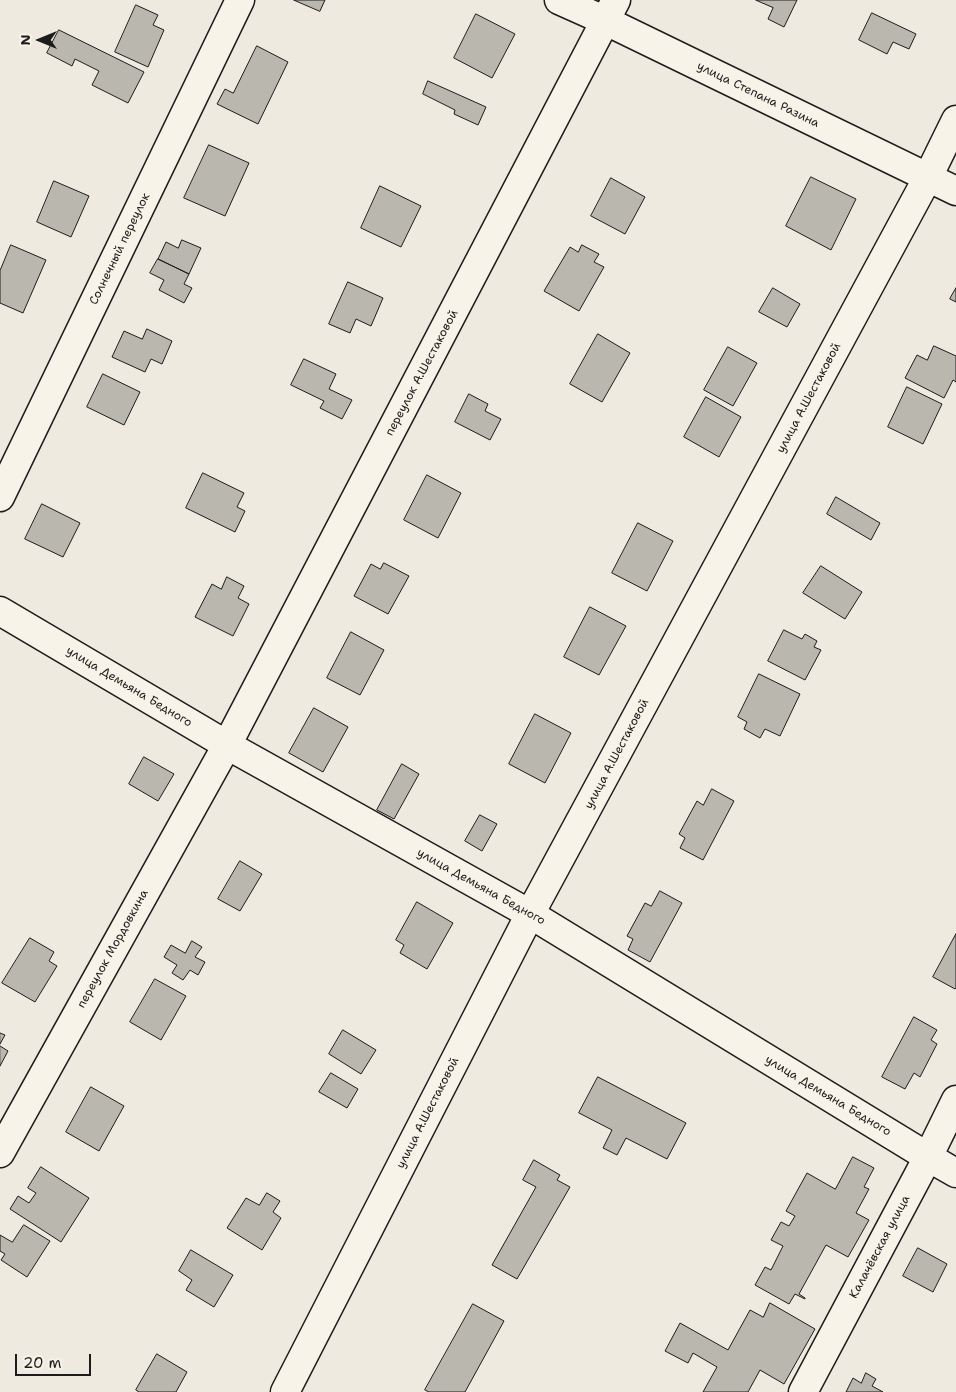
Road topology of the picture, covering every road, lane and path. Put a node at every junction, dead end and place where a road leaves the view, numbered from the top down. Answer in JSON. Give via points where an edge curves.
{"nodes":[{"id":1,"x":240,"y":0,"type":"edge"},
{"id":2,"x":559,"y":0,"type":"edge"},
{"id":3,"x":611,"y":11,"type":"edge"},
{"id":4,"x":956,"y":120,"type":"edge"},
{"id":5,"x":928,"y":177,"type":"junction"},
{"id":6,"x":956,"y":191,"type":"edge"},
{"id":7,"x":0,"y":497,"type":"edge"},
{"id":8,"x":0,"y":611,"type":"edge"},
{"id":9,"x":227,"y":745,"type":"junction"},
{"id":10,"x":530,"y":914,"type":"junction"},
{"id":11,"x":956,"y":1100,"type":"edge"},
{"id":12,"x":0,"y":1153,"type":"edge"},
{"id":13,"x":928,"y":1157,"type":"junction"},
{"id":14,"x":956,"y":1172,"type":"edge"},
{"id":15,"x":285,"y":1392,"type":"edge"},
{"id":16,"x":802,"y":1392,"type":"edge"}],
"edges":[{"from":1,"to":7,"type":"street","name":"Солнечный переулок"},
{"from":2,"to":3,"type":"street","name":"улица Степана Разина"},
{"from":3,"to":5,"type":"street","name":"улица Степана Разина"},
{"from":3,"to":9,"type":"street","name":"переулок А.Шестаковой"},
{"from":4,"to":5,"type":"street","name":"улица А.Шестаковой"},
{"from":5,"to":6,"type":"street","name":"улица Степана Разина"},
{"from":5,"to":10,"type":"street","name":"улица А.Шестаковой"},
{"from":8,"to":9,"type":"street","name":"улица Демьяна Бедного"},
{"from":9,"to":10,"type":"street","name":"улица Демьяна Бедного"},
{"from":9,"to":12,"type":"street","name":"переулок Мордовкина"},
{"from":10,"to":13,"type":"street","name":"улица Демьяна Бедного"},
{"from":10,"to":15,"type":"street","name":"улица А.Шестаковой"},
{"from":11,"to":13,"type":"street","name":"Калачёвская улица"},
{"from":13,"to":14,"type":"street","name":"улица Демьяна Бедного"},
{"from":13,"to":16,"type":"street","name":"Калачёвская улица"}]}
